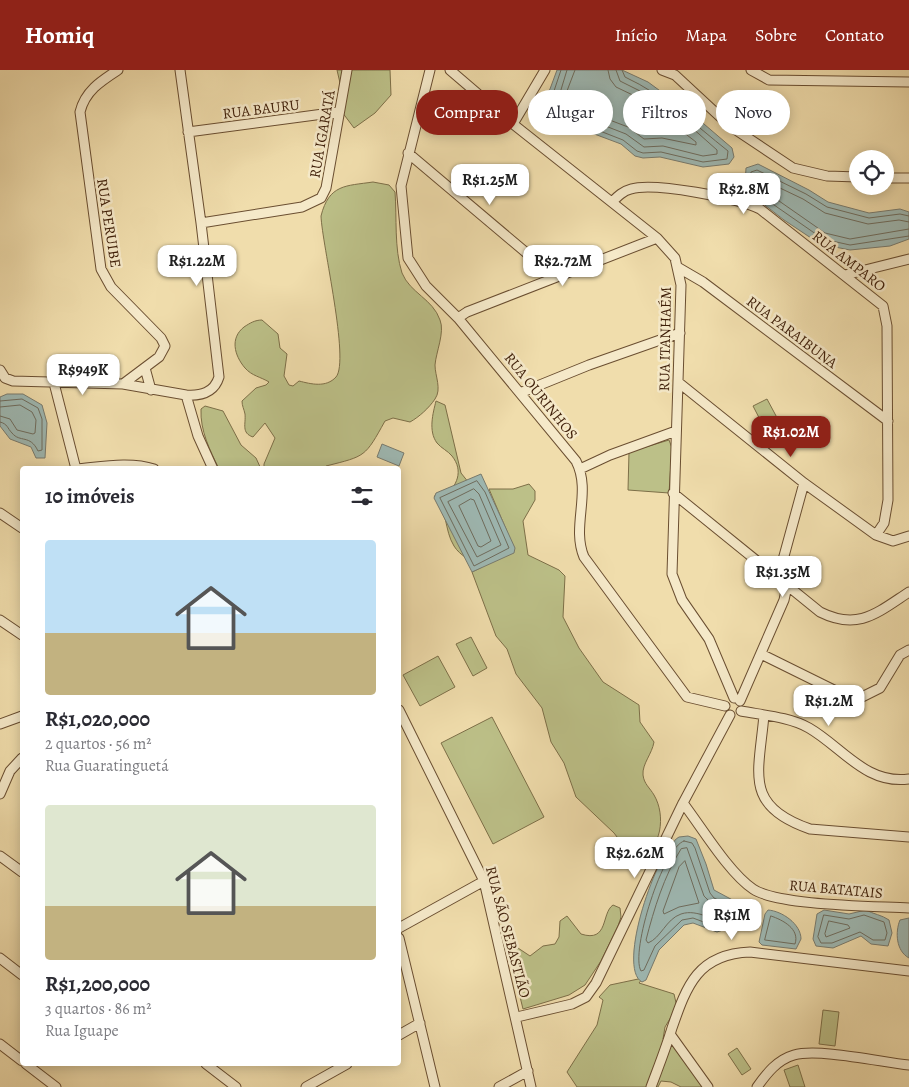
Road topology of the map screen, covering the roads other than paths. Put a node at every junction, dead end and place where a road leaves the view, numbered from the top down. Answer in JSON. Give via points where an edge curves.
{"nodes":[{"id":1,"x":118,"y":70,"type":"edge"},
{"id":2,"x":180,"y":70,"type":"edge"},
{"id":3,"x":347,"y":70,"type":"edge"},
{"id":4,"x":430,"y":70,"type":"edge"},
{"id":5,"x":450,"y":70,"type":"edge"},
{"id":6,"x":545,"y":70,"type":"edge"},
{"id":7,"x":662,"y":70,"type":"edge"},
{"id":8,"x":751,"y":70,"type":"edge"},
{"id":9,"x":909,"y":82,"type":"edge"},
{"id":10,"x":473,"y":90,"type":"edge"},
{"id":11,"x":338,"y":112,"type":"junction"},
{"id":12,"x":518,"y":114,"type":"edge"},
{"id":13,"x":518,"y":129,"type":"edge"},
{"id":14,"x":188,"y":132,"type":"junction"},
{"id":15,"x":408,"y":153,"type":"junction"},
{"id":16,"x":849,"y":177,"type":"edge"},
{"id":17,"x":894,"y":178,"type":"edge"},
{"id":18,"x":909,"y":178,"type":"edge"},
{"id":19,"x":612,"y":202,"type":"junction"},
{"id":20,"x":201,"y":222,"type":"junction"},
{"id":21,"x":657,"y":238,"type":"junction"},
{"id":22,"x":909,"y":259,"type":"edge"},
{"id":23,"x":679,"y":268,"type":"junction"},
{"id":24,"x":846,"y":275,"type":"junction"},
{"id":25,"x":555,"y":278,"type":"junction"},
{"id":26,"x":458,"y":318,"type":"junction"},
{"id":27,"x":680,"y":333,"type":"junction"},
{"id":28,"x":145,"y":368,"type":"junction"},
{"id":29,"x":0,"y":370,"type":"edge"},
{"id":30,"x":678,"y":382,"type":"junction"},
{"id":31,"x":54,"y":383,"type":"junction"},
{"id":32,"x":123,"y":384,"type":"junction"},
{"id":33,"x":151,"y":390,"type":"junction"},
{"id":34,"x":520,"y":393,"type":"junction"},
{"id":35,"x":186,"y":395,"type":"junction"},
{"id":36,"x":888,"y":421,"type":"junction"},
{"id":37,"x":676,"y":432,"type":"junction"},
{"id":38,"x":75,"y":466,"type":"edge"},
{"id":39,"x":115,"y":466,"type":"edge"},
{"id":40,"x":146,"y":466,"type":"edge"},
{"id":41,"x":212,"y":466,"type":"edge"},
{"id":42,"x":580,"y":470,"type":"junction"},
{"id":43,"x":804,"y":484,"type":"junction"},
{"id":44,"x":673,"y":493,"type":"junction"},
{"id":45,"x":0,"y":513,"type":"edge"},
{"id":46,"x":20,"y":527,"type":"edge"},
{"id":47,"x":876,"y":535,"type":"junction"},
{"id":48,"x":909,"y":536,"type":"edge"},
{"id":49,"x":778,"y":578,"type":"junction"},
{"id":50,"x":788,"y":586,"type":"junction"},
{"id":51,"x":909,"y":592,"type":"edge"},
{"id":52,"x":0,"y":620,"type":"edge"},
{"id":53,"x":20,"y":634,"type":"edge"},
{"id":54,"x":909,"y":650,"type":"edge"},
{"id":55,"x":761,"y":654,"type":"junction"},
{"id":56,"x":738,"y":703,"type":"junction"},
{"id":57,"x":727,"y":710,"type":"junction"},
{"id":58,"x":401,"y":714,"type":"edge"},
{"id":59,"x":764,"y":715,"type":"junction"},
{"id":60,"x":20,"y":717,"type":"edge"},
{"id":61,"x":0,"y":724,"type":"edge"},
{"id":62,"x":20,"y":760,"type":"edge"},
{"id":63,"x":909,"y":779,"type":"edge"},
{"id":64,"x":0,"y":794,"type":"edge"},
{"id":65,"x":683,"y":803,"type":"junction"},
{"id":66,"x":909,"y":837,"type":"edge"},
{"id":67,"x":0,"y":856,"type":"edge"},
{"id":68,"x":20,"y":871,"type":"edge"},
{"id":69,"x":484,"y":881,"type":"junction"},
{"id":70,"x":909,"y":908,"type":"edge"},
{"id":71,"x":401,"y":927,"type":"edge"},
{"id":72,"x":401,"y":946,"type":"edge"},
{"id":73,"x":0,"y":958,"type":"edge"},
{"id":74,"x":909,"y":971,"type":"edge"},
{"id":75,"x":20,"y":973,"type":"edge"},
{"id":76,"x":517,"y":1017,"type":"junction"},
{"id":77,"x":420,"y":1023,"type":"junction"},
{"id":78,"x":401,"y":1033,"type":"edge"},
{"id":79,"x":670,"y":1034,"type":"junction"},
{"id":80,"x":0,"y":1044,"type":"edge"},
{"id":81,"x":20,"y":1059,"type":"edge"},
{"id":82,"x":29,"y":1066,"type":"edge"},
{"id":83,"x":209,"y":1066,"type":"edge"},
{"id":84,"x":343,"y":1066,"type":"edge"},
{"id":85,"x":908,"y":1067,"type":"edge"},
{"id":86,"x":528,"y":1071,"type":"junction"},
{"id":87,"x":56,"y":1087,"type":"edge"},
{"id":88,"x":236,"y":1087,"type":"edge"},
{"id":89,"x":306,"y":1087,"type":"edge"},
{"id":90,"x":435,"y":1087,"type":"edge"},
{"id":91,"x":499,"y":1087,"type":"edge"},
{"id":92,"x":532,"y":1087,"type":"edge"},
{"id":93,"x":652,"y":1087,"type":"edge"},
{"id":94,"x":708,"y":1087,"type":"edge"},
{"id":95,"x":757,"y":1087,"type":"edge"}],
"edges":[{"from":1,"to":28,"type":"street","name":"RUA PERUIBE","via":[[96,84],[86,96],[80,112],[81,130],[101,269],[111,287],[165,346],[163,354]]},
{"from":2,"to":14,"type":"street"},
{"from":3,"to":11,"type":"street","name":"RUA IGARATÁ"},
{"from":4,"to":15,"type":"street","name":"RUA OURINHOS"},
{"from":5,"to":10,"type":"street","name":"RUA ITANHAÉM"},
{"from":6,"to":12,"type":"street"},
{"from":7,"to":16,"type":"street","via":[[675,75],[730,126],[793,168],[827,176]]},
{"from":8,"to":9,"type":"street","via":[[769,80]]},
{"from":11,"to":14,"type":"street","name":"RUA BAURU"},
{"from":11,"to":20,"type":"street","name":"RUA IGARATÁ","via":[[326,188],[321,198],[302,207]]},
{"from":13,"to":19,"type":"street","name":"RUA ITANHAÉM"},
{"from":14,"to":20,"type":"street"},
{"from":15,"to":25,"type":"street"},
{"from":15,"to":26,"type":"street","name":"RUA OURINHOS","via":[[401,186],[408,258],[426,286]]},
{"from":17,"to":18,"type":"street"},
{"from":19,"to":21,"type":"street","name":"RUA ITANHAÉM"},
{"from":19,"to":24,"type":"street","name":"RUA AMPARO","via":[[621,193],[634,188],[675,190],[747,202]]},
{"from":20,"to":35,"type":"street","via":[[219,377],[217,385],[210,391],[198,396]]},
{"from":21,"to":23,"type":"street","name":"RUA ITANHAÉM","via":[[675,258]]},
{"from":21,"to":25,"type":"street"},
{"from":22,"to":24,"type":"street"},
{"from":23,"to":27,"type":"street","name":"RUA ITANHAÉM"},
{"from":23,"to":36,"type":"street","name":"RUA PARAIBUNA","via":[[703,282]]},
{"from":24,"to":36,"type":"street","name":"RUA AMPARO","via":[[884,306]]},
{"from":25,"to":26,"type":"street"},
{"from":26,"to":34,"type":"street","name":"RUA OURINHOS"},
{"from":27,"to":30,"type":"street","name":"RUA ITANHAÉM"},
{"from":27,"to":34,"type":"street"},
{"from":28,"to":32,"type":"street","name":"RUA PERUIBE"},
{"from":28,"to":33,"type":"street"},
{"from":29,"to":31,"type":"street","via":[[13,382]]},
{"from":30,"to":37,"type":"street","name":"RUA ITANHAÉM"},
{"from":30,"to":43,"type":"street"},
{"from":31,"to":32,"type":"street"},
{"from":31,"to":38,"type":"street"},
{"from":32,"to":33,"type":"street"},
{"from":33,"to":35,"type":"street"},
{"from":34,"to":42,"type":"street","name":"RUA OURINHOS"},
{"from":35,"to":41,"type":"street","via":[[198,436]]},
{"from":36,"to":47,"type":"street","name":"RUA AMPARO","via":[[887,512]]},
{"from":37,"to":42,"type":"street","via":[[610,455]]},
{"from":37,"to":44,"type":"street","name":"RUA ITANHAÉM"},
{"from":39,"to":40,"type":"street"},
{"from":42,"to":57,"type":"street","name":"RUA OURINHOS","via":[[582,492],[578,536],[584,557],[687,697]]},
{"from":43,"to":47,"type":"street"},
{"from":43,"to":49,"type":"street"},
{"from":44,"to":49,"type":"street"},
{"from":44,"to":56,"type":"street","name":"RUA ITANHAÉM","via":[[671,564],[675,587],[709,639]]},
{"from":45,"to":46,"type":"street"},
{"from":47,"to":48,"type":"street","via":[[893,541]]},
{"from":49,"to":50,"type":"street"},
{"from":50,"to":51,"type":"street","via":[[820,612],[835,619],[851,621],[868,618]]},
{"from":50,"to":55,"type":"street"},
{"from":52,"to":53,"type":"street"},
{"from":54,"to":55,"type":"street","via":[[900,655],[880,688],[862,697],[842,694]]},
{"from":55,"to":56,"type":"street"},
{"from":56,"to":57,"type":"street","via":[[728,700]]},
{"from":56,"to":57,"type":"street","via":[[736,715]]},
{"from":56,"to":59,"type":"street"},
{"from":57,"to":65,"type":"street"},
{"from":58,"to":69,"type":"street","name":"RUA SÃO SEBASTIÃO"},
{"from":59,"to":63,"type":"street","via":[[807,727],[870,774],[896,781]]},
{"from":59,"to":66,"type":"street","via":[[759,785],[772,811],[810,829]]},
{"from":60,"to":61,"type":"street"},
{"from":62,"to":64,"type":"street","via":[[10,771]]},
{"from":65,"to":70,"type":"street","name":"RUA BATATAIS","via":[[736,873],[760,893],[817,903]]},
{"from":65,"to":76,"type":"street","via":[[618,940],[586,997],[572,1004]]},
{"from":67,"to":68,"type":"street"},
{"from":69,"to":71,"type":"street"},
{"from":69,"to":76,"type":"street","name":"RUA SÃO SEBASTIÃO"},
{"from":72,"to":77,"type":"street"},
{"from":73,"to":75,"type":"street"},
{"from":74,"to":79,"type":"street","via":[[750,952],[727,954],[707,964],[691,980]]},
{"from":76,"to":86,"type":"street","name":"RUA SÃO SEBASTIÃO"},
{"from":77,"to":78,"type":"street"},
{"from":77,"to":90,"type":"street"},
{"from":79,"to":93,"type":"street"},
{"from":79,"to":94,"type":"street"},
{"from":80,"to":81,"type":"street"},
{"from":82,"to":87,"type":"street"},
{"from":83,"to":88,"type":"street"},
{"from":84,"to":89,"type":"street"},
{"from":85,"to":95,"type":"street","via":[[816,1053],[802,1054],[782,1060]]},
{"from":86,"to":91,"type":"street"},
{"from":86,"to":92,"type":"street","name":"RUA SÃO SEBASTIÃO"}]}
